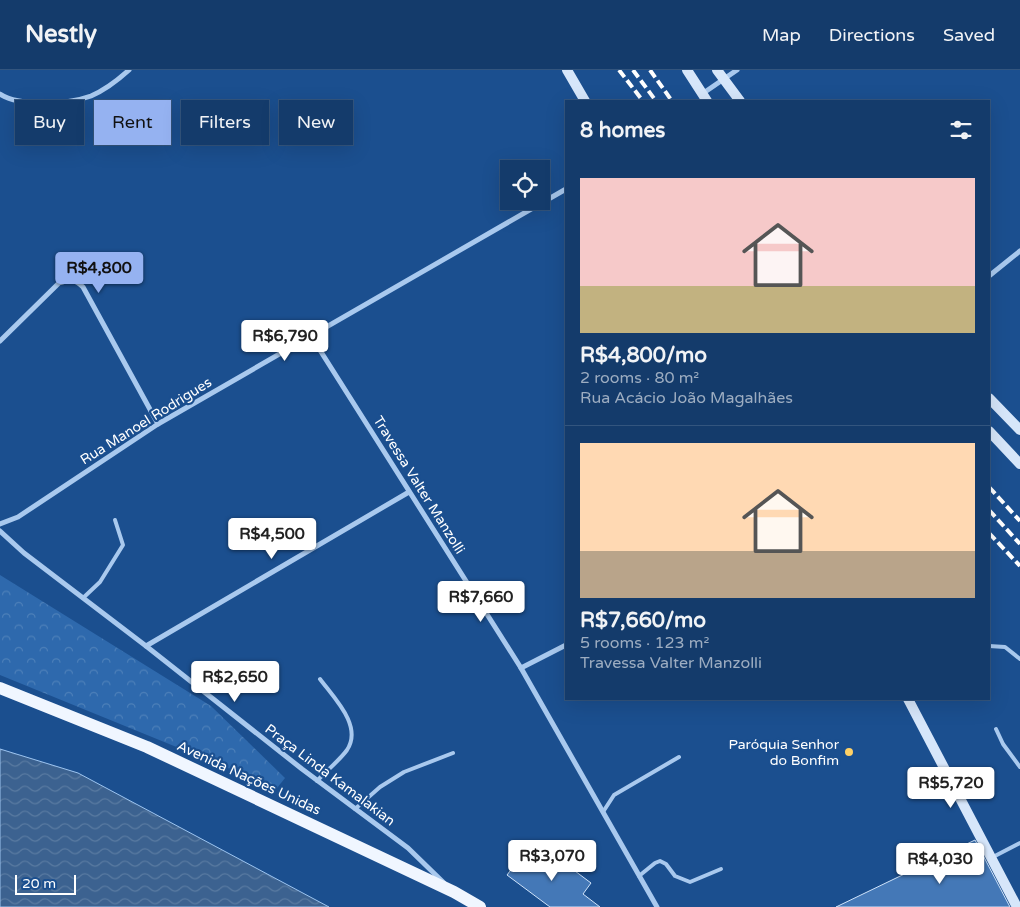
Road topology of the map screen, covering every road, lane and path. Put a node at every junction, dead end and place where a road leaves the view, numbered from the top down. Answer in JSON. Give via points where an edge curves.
{"nodes":[{"id":1,"x":130,"y":70,"type":"edge"},
{"id":2,"x":567,"y":70,"type":"edge"},
{"id":3,"x":687,"y":70,"type":"edge"},
{"id":4,"x":717,"y":70,"type":"edge"},
{"id":5,"x":738,"y":70,"type":"edge"},
{"id":6,"x":724,"y":80,"type":"junction"},
{"id":7,"x":0,"y":94,"type":"edge"},
{"id":8,"x":704,"y":98,"type":"edge"},
{"id":9,"x":584,"y":100,"type":"edge"},
{"id":10,"x":739,"y":100,"type":"edge"},
{"id":11,"x":565,"y":190,"type":"edge"},
{"id":12,"x":1020,"y":251,"type":"edge"},
{"id":13,"x":990,"y":275,"type":"edge"},
{"id":14,"x":311,"y":336,"type":"junction"},
{"id":15,"x":0,"y":341,"type":"edge"},
{"id":16,"x":990,"y":399,"type":"edge"},
{"id":17,"x":158,"y":424,"type":"junction"},
{"id":18,"x":1020,"y":430,"type":"edge"},
{"id":19,"x":990,"y":432,"type":"edge"},
{"id":20,"x":1020,"y":464,"type":"edge"},
{"id":21,"x":409,"y":492,"type":"junction"},
{"id":22,"x":115,"y":520,"type":"dead end"},
{"id":23,"x":0,"y":524,"type":"edge"},
{"id":24,"x":0,"y":531,"type":"edge"},
{"id":25,"x":83,"y":598,"type":"junction"},
{"id":26,"x":146,"y":646,"type":"junction"},
{"id":27,"x":565,"y":646,"type":"edge"},
{"id":28,"x":990,"y":646,"type":"edge"},
{"id":29,"x":1020,"y":659,"type":"edge"},
{"id":30,"x":522,"y":668,"type":"junction"},
{"id":31,"x":320,"y":679,"type":"dead end"},
{"id":32,"x":0,"y":688,"type":"edge"},
{"id":33,"x":909,"y":700,"type":"edge"},
{"id":34,"x":996,"y":729,"type":"dead end"},
{"id":35,"x":453,"y":753,"type":"dead end"},
{"id":36,"x":679,"y":757,"type":"dead end"},
{"id":37,"x":1020,"y":767,"type":"edge"},
{"id":38,"x":317,"y":781,"type":"junction"},
{"id":39,"x":355,"y":809,"type":"junction"},
{"id":40,"x":603,"y":812,"type":"junction"},
{"id":41,"x":1020,"y":843,"type":"edge"},
{"id":42,"x":991,"y":858,"type":"junction"},
{"id":43,"x":720,"y":870,"type":"dead end"},
{"id":44,"x":639,"y":876,"type":"junction"},
{"id":45,"x":454,"y":892,"type":"junction"},
{"id":46,"x":480,"y":907,"type":"edge"},
{"id":47,"x":656,"y":907,"type":"edge"},
{"id":48,"x":1017,"y":907,"type":"edge"}],
"edges":[{"from":1,"to":7,"type":"street","via":[[118,81],[90,96],[29,103]]},
{"from":2,"to":9,"type":"street"},
{"from":3,"to":8,"type":"street"},
{"from":4,"to":6,"type":"street"},
{"from":5,"to":6,"type":"street"},
{"from":6,"to":8,"type":"street"},
{"from":6,"to":10,"type":"street"},
{"from":11,"to":14,"type":"street","name":"Rua Manoel Rodrigues"},
{"from":12,"to":13,"type":"street"},
{"from":14,"to":17,"type":"street","name":"Rua Manoel Rodrigues"},
{"from":14,"to":21,"type":"street","name":"Travessa Valter Manzolli"},
{"from":15,"to":17,"type":"street","via":[[59,283],[72,279],[77,281],[83,286]]},
{"from":16,"to":18,"type":"street"},
{"from":17,"to":23,"type":"street","name":"Rua Manoel Rodrigues","via":[[18,517]]},
{"from":19,"to":20,"type":"street"},
{"from":21,"to":26,"type":"street"},
{"from":21,"to":30,"type":"street","name":"Travessa Valter Manzolli"},
{"from":22,"to":25,"type":"lane","via":[[124,545],[100,582]]},
{"from":24,"to":25,"type":"street","name":"Praça Linda Kamalakian"},
{"from":25,"to":26,"type":"street","name":"Praça Linda Kamalakian"},
{"from":26,"to":38,"type":"street","name":"Praça Linda Kamalakian"},
{"from":27,"to":30,"type":"street"},
{"from":28,"to":29,"type":"lane","via":[[1005,647]]},
{"from":30,"to":40,"type":"street","name":"Travessa Valter Manzolli"},
{"from":31,"to":38,"type":"lane","via":[[350,721],[353,736],[347,750]]},
{"from":32,"to":45,"type":"main road","name":"Avenida Nações Unidas","via":[[147,747]]},
{"from":33,"to":42,"type":"street"},
{"from":34,"to":37,"type":"lane"},
{"from":35,"to":39,"type":"lane","via":[[404,772]]},
{"from":36,"to":40,"type":"lane","via":[[614,795]]},
{"from":38,"to":39,"type":"street","name":"Praça Linda Kamalakian"},
{"from":39,"to":45,"type":"street","name":"Praça Linda Kamalakian","via":[[408,848]]},
{"from":40,"to":44,"type":"street","name":"Travessa Valter Manzolli"},
{"from":41,"to":42,"type":"lane"},
{"from":42,"to":48,"type":"street"},
{"from":43,"to":44,"type":"lane","via":[[690,882],[675,876],[660,861]]},
{"from":44,"to":47,"type":"street","name":"Travessa Valter Manzolli"},
{"from":45,"to":46,"type":"main road","name":"Avenida Nações Unidas"}]}
